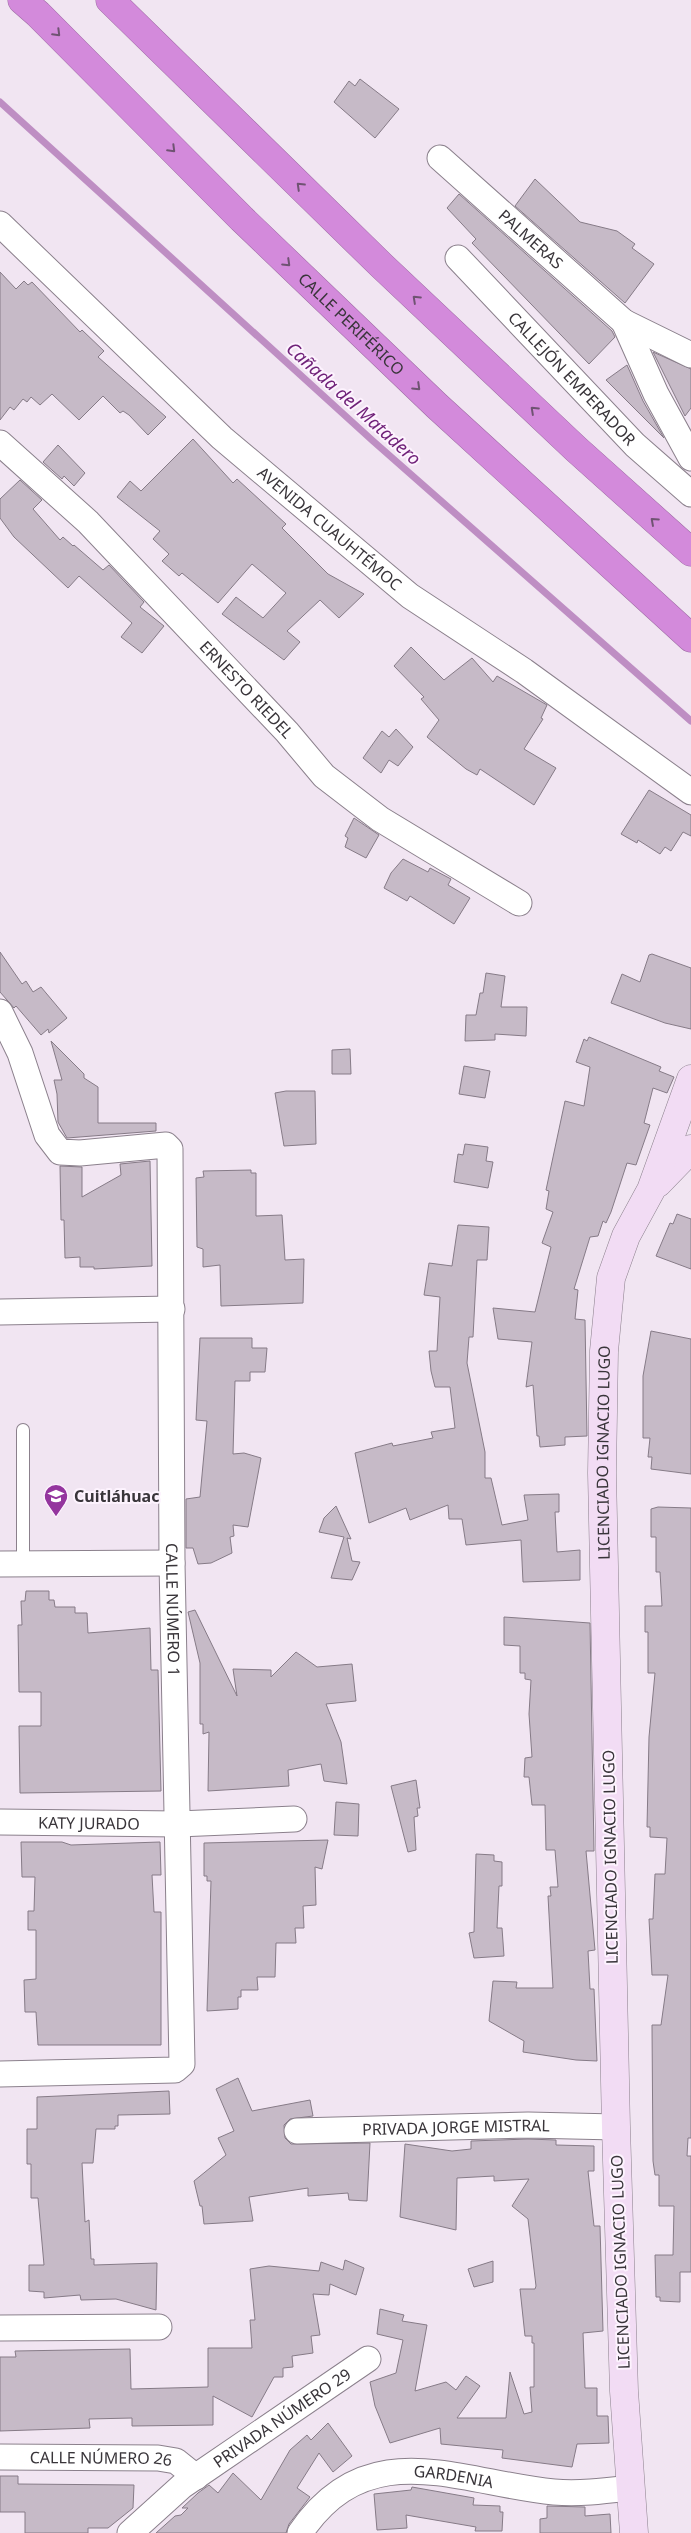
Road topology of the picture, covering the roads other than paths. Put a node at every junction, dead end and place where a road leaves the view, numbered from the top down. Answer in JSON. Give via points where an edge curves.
{"nodes":[{"id":1,"x":110,"y":0,"type":"edge"},
{"id":2,"x":31,"y":5,"type":"edge"},
{"id":3,"x":440,"y":158,"type":"dead end"},
{"id":4,"x":3,"y":234,"type":"edge"},
{"id":5,"x":458,"y":258,"type":"dead end"},
{"id":6,"x":624,"y":322,"type":"junction"},
{"id":7,"x":691,"y":355,"type":"edge"},
{"id":8,"x":0,"y":442,"type":"edge"},
{"id":9,"x":691,"y":458,"type":"edge"},
{"id":10,"x":691,"y":494,"type":"edge"},
{"id":11,"x":691,"y":552,"type":"edge"},
{"id":12,"x":691,"y":638,"type":"edge"},
{"id":13,"x":691,"y":792,"type":"edge"},
{"id":14,"x":519,"y":903,"type":"dead end"},
{"id":15,"x":0,"y":1012,"type":"edge"},
{"id":16,"x":691,"y":1078,"type":"edge"},
{"id":17,"x":691,"y":1149,"type":"edge"},
{"id":18,"x":651,"y":1190,"type":"junction"},
{"id":19,"x":172,"y":1309,"type":"junction"},
{"id":20,"x":0,"y":1312,"type":"edge"},
{"id":21,"x":23,"y":1430,"type":"dead end"},
{"id":22,"x":172,"y":1563,"type":"junction"},
{"id":23,"x":11,"y":1564,"type":"edge"},
{"id":24,"x":294,"y":1819,"type":"dead end"},
{"id":25,"x":0,"y":1822,"type":"edge"},
{"id":26,"x":178,"y":1824,"type":"junction"},
{"id":27,"x":0,"y":2074,"type":"edge"},
{"id":28,"x":616,"y":2127,"type":"junction"},
{"id":29,"x":296,"y":2131,"type":"dead end"},
{"id":30,"x":158,"y":2327,"type":"dead end"},
{"id":31,"x":0,"y":2328,"type":"edge"},
{"id":32,"x":368,"y":2359,"type":"dead end"},
{"id":33,"x":0,"y":2457,"type":"edge"},
{"id":34,"x":196,"y":2477,"type":"junction"},
{"id":35,"x":630,"y":2488,"type":"junction"},
{"id":36,"x":130,"y":2533,"type":"edge"},
{"id":37,"x":300,"y":2533,"type":"edge"},
{"id":38,"x":634,"y":2533,"type":"edge"}],
"edges":[{"from":11,"to":1,"type":"highway","one_way":true,"via":[[380,265]]},
{"from":2,"to":12,"type":"highway","name":"CALLE PERIFÉRICO","one_way":true,"via":[[242,219],[437,406]]},
{"from":3,"to":6,"type":"street","name":"PALMERAS"},
{"from":4,"to":13,"type":"street","name":"AVENIDA CUAUHTÉMOC","via":[[222,438],[410,596],[524,671]]},
{"from":5,"to":10,"type":"street","name":"CALLEJÓN EMPERADOR","via":[[635,446]]},
{"from":6,"to":7,"type":"street","name":"PALMERAS"},
{"from":6,"to":9,"type":"street","name":"PALMERAS","via":[[656,394]]},
{"from":8,"to":14,"type":"street","name":"ERNESTO RIEDEL","via":[[88,522],[287,732],[324,776],[380,819]]},
{"from":15,"to":19,"type":"street","name":"CALLE NÚMERO 1","via":[[20,1053],[47,1135],[60,1152],[166,1145],[170,1149]]},
{"from":16,"to":18,"type":"main road"},
{"from":17,"to":18,"type":"main road"},
{"from":18,"to":28,"type":"main road","name":"LICENCIADO IGNACIO LUGO","via":[[626,1236],[612,1278],[604,1351],[602,1473]]},
{"from":19,"to":20,"type":"street"},
{"from":19,"to":22,"type":"street","name":"CALLE NÚMERO 1"},
{"from":21,"to":23,"type":"lane"},
{"from":22,"to":23,"type":"street"},
{"from":22,"to":26,"type":"street","name":"CALLE NÚMERO 1"},
{"from":24,"to":26,"type":"street","name":"KATY JURADO"},
{"from":25,"to":26,"type":"street","name":"KATY JURADO"},
{"from":26,"to":27,"type":"street","name":"CALLE NÚMERO 1","via":[[182,2064],[179,2069]]},
{"from":28,"to":29,"type":"street","name":"PRIVADA JORGE MISTRAL"},
{"from":28,"to":35,"type":"main road","name":"LICENCIADO IGNACIO LUGO"},
{"from":30,"to":31,"type":"street"},
{"from":32,"to":34,"type":"street","name":"PRIVADA NÚMERO 29"},
{"from":33,"to":34,"type":"street","name":"CALLE NÚMERO 26","via":[[158,2458],[176,2461]]},
{"from":34,"to":36,"type":"street","name":"PRIVADA NÚMERO 29"},
{"from":35,"to":37,"type":"street","name":"GARDENIA","via":[[592,2493],[553,2492],[433,2472],[382,2473],[357,2481],[327,2502]]},
{"from":35,"to":38,"type":"main road","name":"LICENCIADO IGNACIO LUGO"}]}
